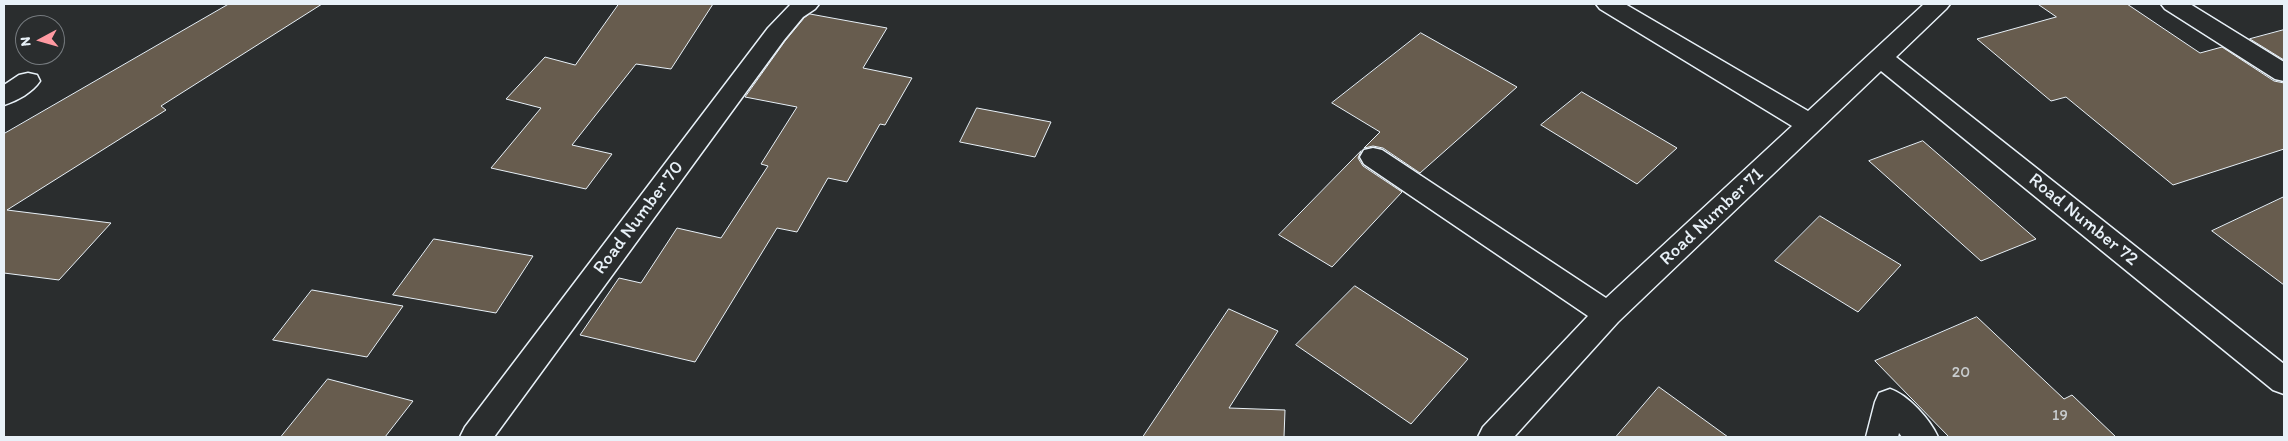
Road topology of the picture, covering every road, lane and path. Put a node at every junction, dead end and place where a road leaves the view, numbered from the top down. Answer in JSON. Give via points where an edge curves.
{"nodes":[{"id":1,"x":807,"y":4,"type":"edge"},
{"id":2,"x":1608,"y":4,"type":"edge"},
{"id":3,"x":1938,"y":4,"type":"edge"},
{"id":4,"x":2173,"y":4,"type":"edge"},
{"id":5,"x":1882,"y":59,"type":"junction"},
{"id":6,"x":2284,"y":73,"type":"edge"},
{"id":7,"x":28,"y":81,"type":"dead end"},
{"id":8,"x":4,"y":96,"type":"edge"},
{"id":9,"x":1810,"y":125,"type":"junction"},
{"id":10,"x":1373,"y":156,"type":"dead end"},
{"id":11,"x":1608,"y":314,"type":"junction"},
{"id":12,"x":2284,"y":381,"type":"edge"},
{"id":13,"x":476,"y":437,"type":"edge"},
{"id":14,"x":1494,"y":437,"type":"edge"},
{"id":15,"x":1882,"y":437,"type":"edge"},
{"id":16,"x":1922,"y":437,"type":"edge"}],
"edges":[{"from":1,"to":13,"type":"street","name":"Road Number 70","via":[[795,12],[776,34]]},
{"from":2,"to":9,"type":"street"},
{"from":3,"to":5,"type":"street","name":"Road Number 71"},
{"from":4,"to":6,"type":"street"},
{"from":5,"to":9,"type":"street","name":"Road Number 71"},
{"from":5,"to":12,"type":"street","name":"Road Number 72"},
{"from":7,"to":8,"type":"street"},
{"from":9,"to":11,"type":"street","name":"Road Number 71"},
{"from":10,"to":11,"type":"street"},
{"from":11,"to":14,"type":"street","name":"Road Number 71"},
{"from":15,"to":16,"type":"street","via":[[1890,402]]}]}
